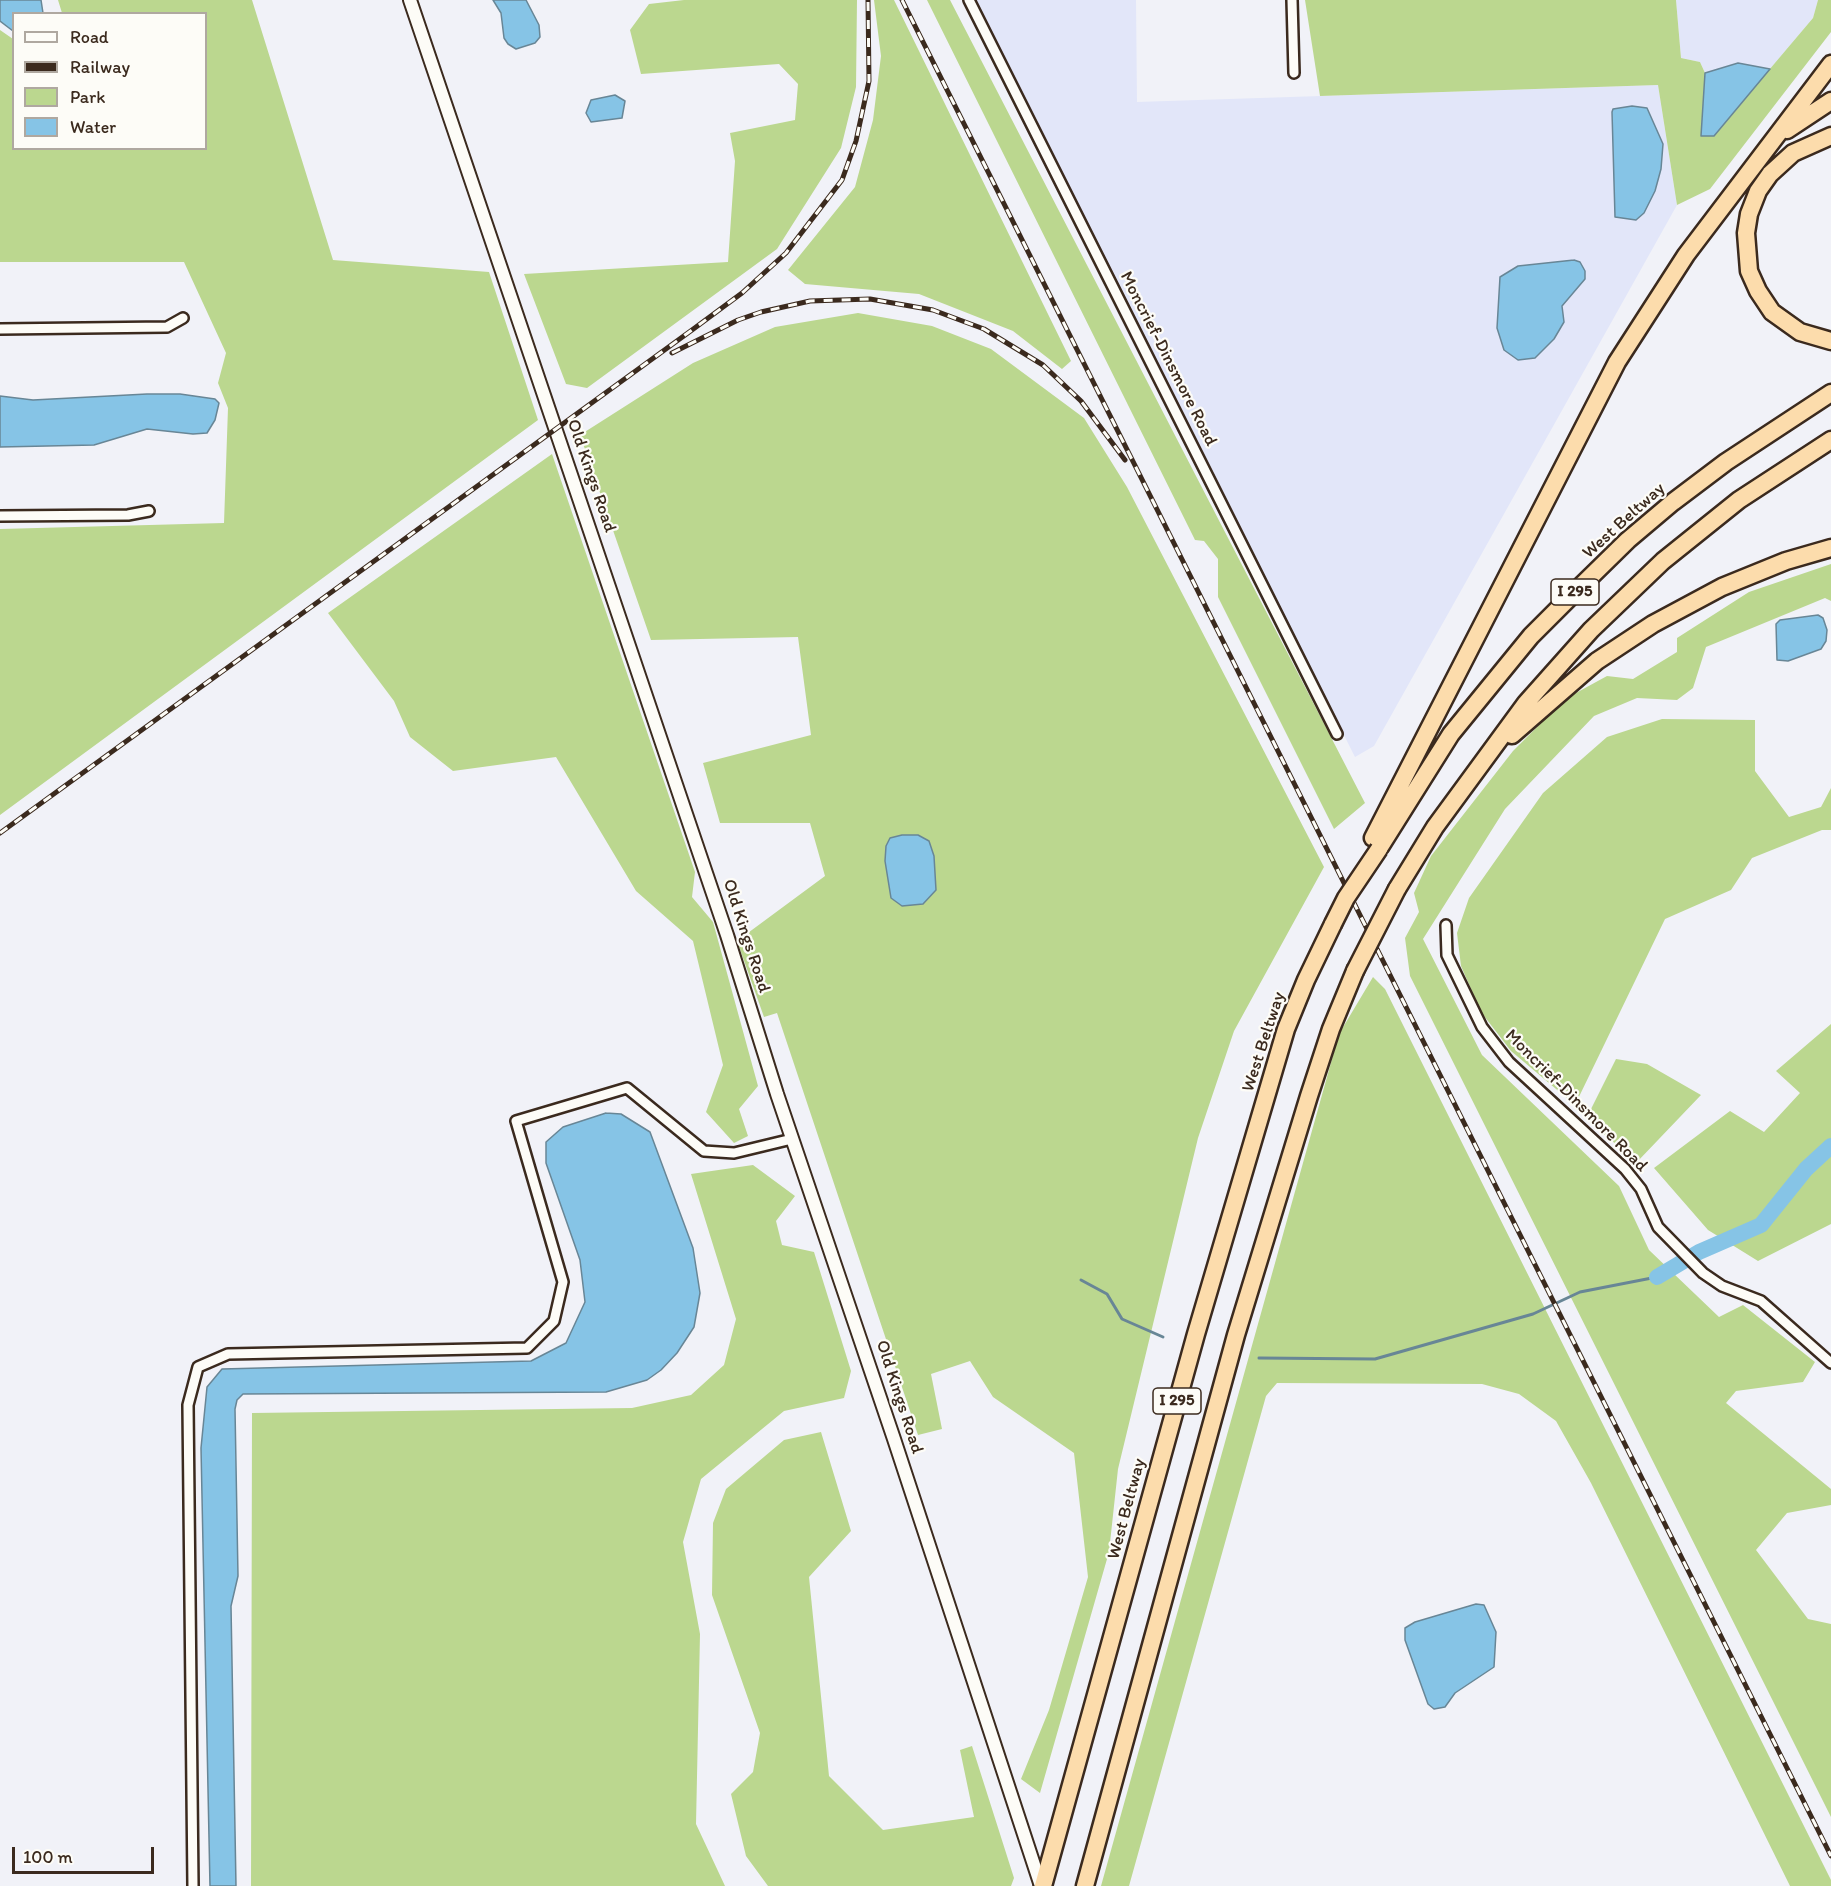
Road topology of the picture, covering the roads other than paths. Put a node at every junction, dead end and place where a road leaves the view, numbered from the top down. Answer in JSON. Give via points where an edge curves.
{"nodes":[{"id":1,"x":410,"y":0,"type":"edge"},
{"id":2,"x":969,"y":0,"type":"edge"},
{"id":3,"x":1292,"y":0,"type":"edge"},
{"id":4,"x":1831,"y":64,"type":"edge"},
{"id":5,"x":1294,"y":73,"type":"dead end"},
{"id":6,"x":1831,"y":101,"type":"edge"},
{"id":7,"x":1831,"y":136,"type":"edge"},
{"id":8,"x":1773,"y":141,"type":"junction"},
{"id":9,"x":183,"y":318,"type":"dead end"},
{"id":10,"x":0,"y":329,"type":"edge"},
{"id":11,"x":1831,"y":341,"type":"edge"},
{"id":12,"x":1831,"y":393,"type":"edge"},
{"id":13,"x":1831,"y":440,"type":"edge"},
{"id":14,"x":149,"y":511,"type":"dead end"},
{"id":15,"x":0,"y":516,"type":"edge"},
{"id":16,"x":1831,"y":548,"type":"edge"},
{"id":17,"x":1336,"y":734,"type":"dead end"},
{"id":18,"x":1479,"y":767,"type":"junction"},
{"id":19,"x":1376,"y":843,"type":"junction"},
{"id":20,"x":1446,"y":925,"type":"dead end"},
{"id":21,"x":792,"y":1139,"type":"junction"},
{"id":22,"x":1831,"y":1363,"type":"edge"},
{"id":23,"x":193,"y":1886,"type":"edge"},
{"id":24,"x":1042,"y":1886,"type":"edge"},
{"id":25,"x":1085,"y":1886,"type":"edge"}],
"edges":[{"from":1,"to":21,"type":"street","name":"Old Kings Road","via":[[727,934]]},
{"from":2,"to":17,"type":"street","name":"Moncrief-Dinsmore Road"},
{"from":3,"to":5,"type":"street"},
{"from":4,"to":8,"type":"highway"},
{"from":6,"to":8,"type":"highway"},
{"from":7,"to":11,"type":"highway","via":[[1793,153],[1770,174],[1758,191],[1746,233],[1749,271],[1772,312],[1800,332]]},
{"from":8,"to":19,"type":"highway","via":[[1686,255],[1617,363],[1564,461]]},
{"from":9,"to":10,"type":"street","via":[[166,327]]},
{"from":12,"to":19,"type":"highway","name":"West Beltway","number":"I 295","via":[[1673,502],[1579,588],[1531,636],[1451,734]]},
{"from":13,"to":18,"type":"highway","number":"I 295","via":[[1739,500],[1663,561],[1584,638],[1526,704]]},
{"from":14,"to":15,"type":"street","via":[[128,515]]},
{"from":16,"to":18,"type":"highway","via":[[1722,587],[1653,624],[1598,661]]},
{"from":18,"to":25,"type":"highway","number":"I 295","bridge":true,"via":[[1435,827],[1397,889],[1354,971],[1331,1029],[1236,1335]]},
{"from":19,"to":24,"type":"highway","name":"West Beltway","number":"I 295","bridge":true,"via":[[1333,924],[1286,1029],[1196,1334]]},
{"from":20,"to":22,"type":"street","name":"Moncrief-Dinsmore Road","via":[[1447,955],[1472,1007],[1509,1062],[1625,1169],[1641,1189],[1658,1227],[1703,1273],[1722,1286],[1761,1301]]},
{"from":21,"to":23,"type":"street","via":[[734,1153],[704,1151],[627,1088],[516,1121],[563,1282],[554,1321],[527,1348],[228,1354],[198,1367],[188,1405]]},
{"from":21,"to":24,"type":"street","name":"Old Kings Road"}]}
